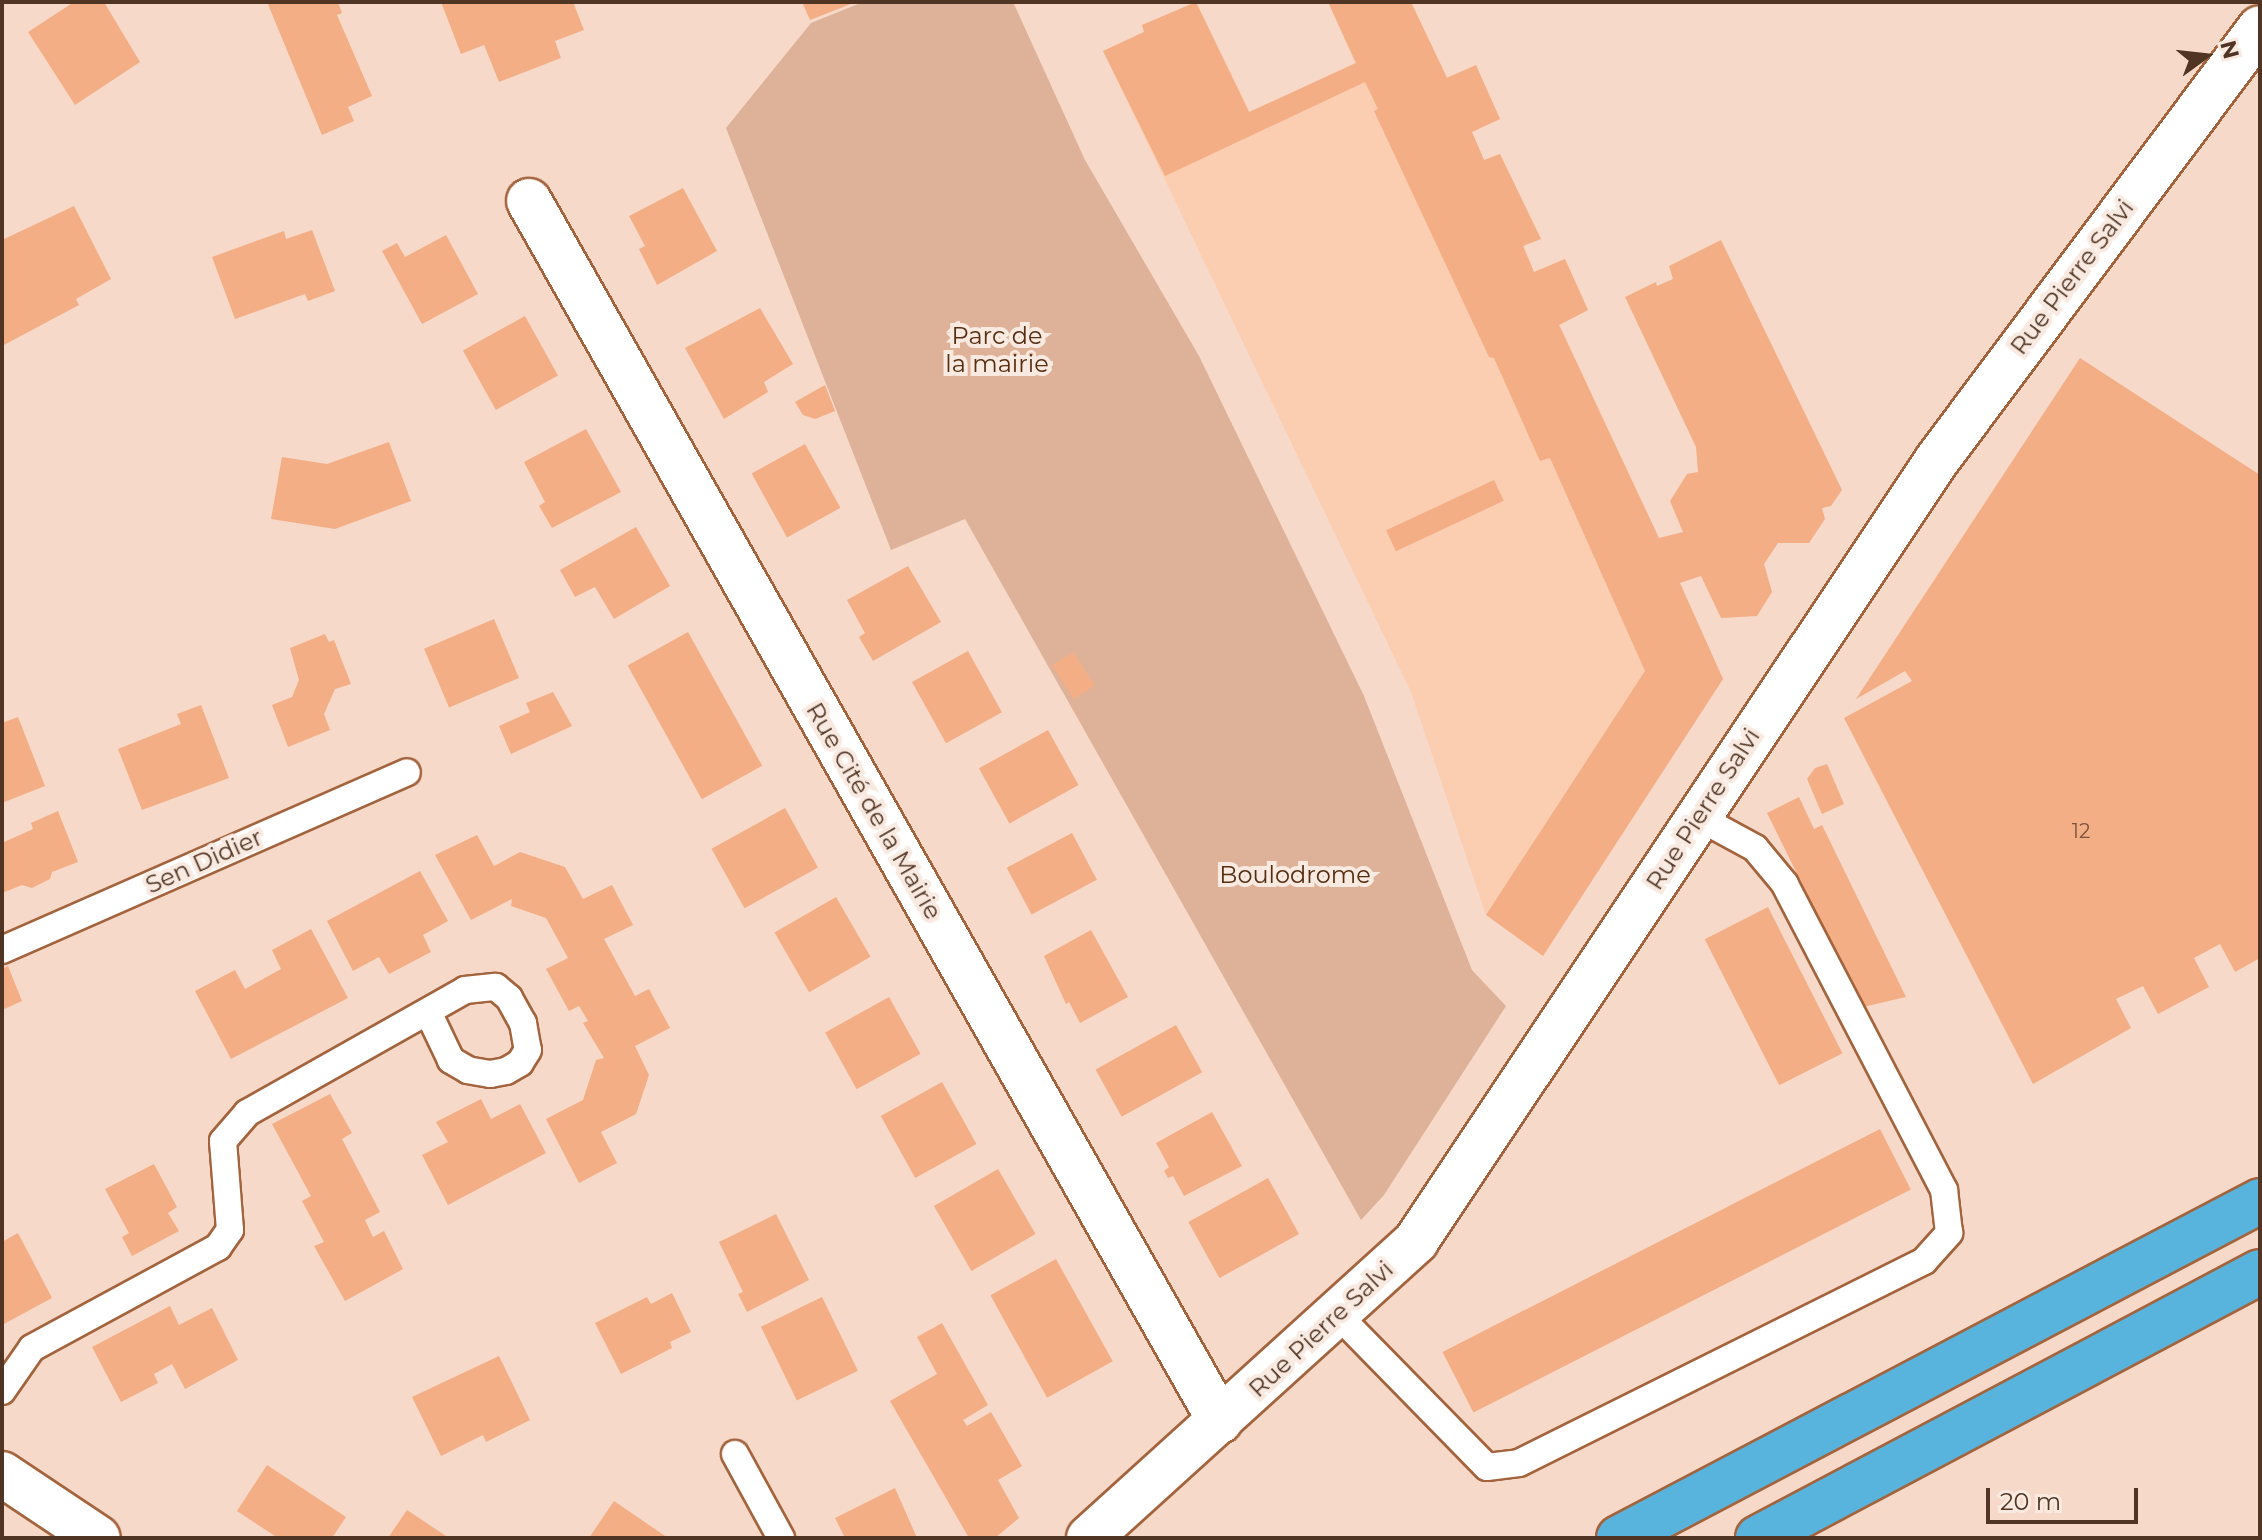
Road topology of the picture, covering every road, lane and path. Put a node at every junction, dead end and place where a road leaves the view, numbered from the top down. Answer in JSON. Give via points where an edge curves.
{"nodes":[{"id":1,"x":2260,"y":28,"type":"edge"},
{"id":2,"x":529,"y":201,"type":"dead end"},
{"id":3,"x":407,"y":772,"type":"dead end"},
{"id":4,"x":1698,"y":817,"type":"junction"},
{"id":5,"x":2,"y":950,"type":"edge"},
{"id":6,"x":428,"y":1012,"type":"dead end"},
{"id":7,"x":2260,"y":1201,"type":"edge"},
{"id":8,"x":2260,"y":1272,"type":"edge"},
{"id":9,"x":1337,"y":1314,"type":"junction"},
{"id":10,"x":2,"y":1391,"type":"edge"},
{"id":11,"x":1220,"y":1421,"type":"junction"},
{"id":12,"x":735,"y":1454,"type":"dead end"},
{"id":13,"x":2,"y":1474,"type":"edge"},
{"id":14,"x":98,"y":1538,"type":"edge"},
{"id":15,"x":781,"y":1538,"type":"edge"},
{"id":16,"x":1089,"y":1538,"type":"edge"},
{"id":17,"x":1619,"y":1538,"type":"edge"},
{"id":18,"x":1758,"y":1538,"type":"edge"}],
"edges":[{"from":1,"to":4,"type":"street","name":"Rue Pierre Salvi","via":[[1937,460]]},
{"from":2,"to":11,"type":"street","name":"Rue Cité de la Mairie"},
{"from":3,"to":5,"type":"lane","name":"Sen Didier"},
{"from":4,"to":9,"type":"street","name":"Rue Pierre Salvi","via":[[1416,1241]]},
{"from":4,"to":9,"type":"lane","via":[[1755,848],[1785,884],[1944,1190],[1949,1233],[1924,1261],[1519,1463],[1487,1467]]},
{"from":6,"to":10,"type":"lane","via":[[247,1113],[223,1141],[230,1230],[218,1247],[32,1348]]},
{"from":7,"to":17,"type":"highway"},
{"from":8,"to":18,"type":"highway"},
{"from":9,"to":11,"type":"street","name":"Rue Pierre Salvi"},
{"from":11,"to":16,"type":"street","name":"Rue Pierre Salvi"},
{"from":12,"to":15,"type":"lane"},
{"from":13,"to":14,"type":"street"}]}
